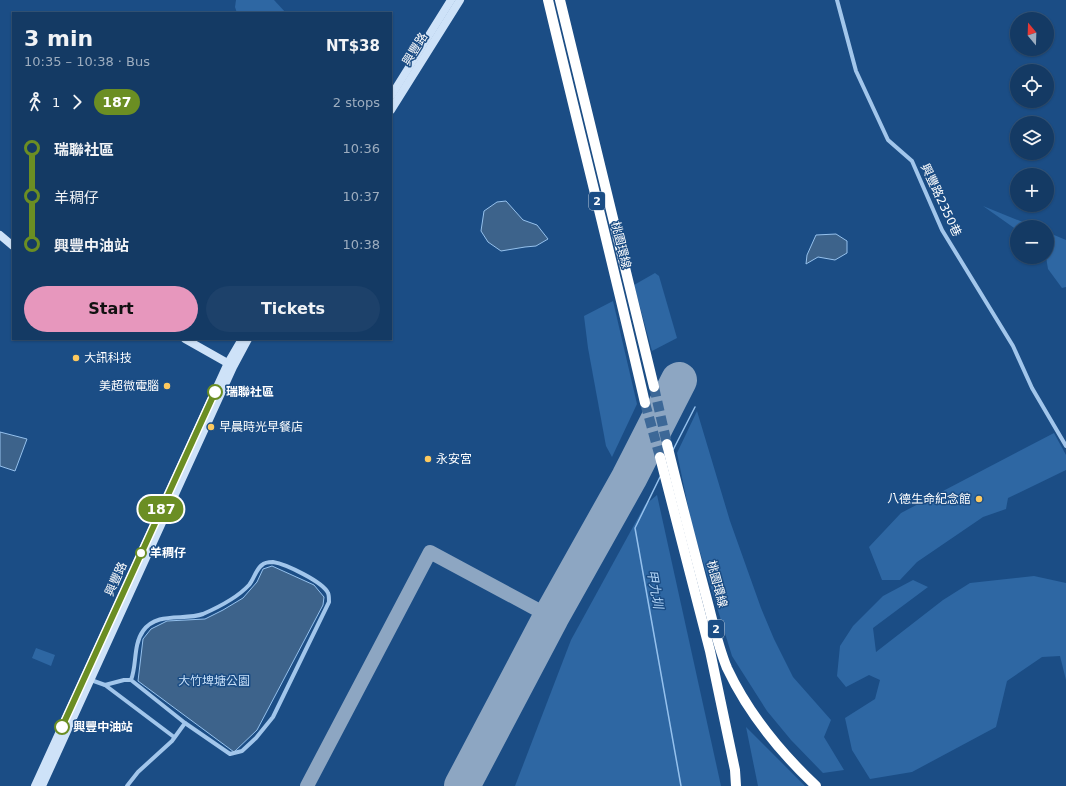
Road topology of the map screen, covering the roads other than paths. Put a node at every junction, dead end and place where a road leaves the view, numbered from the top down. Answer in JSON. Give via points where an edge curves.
{"nodes":[{"id":1,"x":451,"y":0,"type":"edge"},
{"id":2,"x":460,"y":0,"type":"edge"},
{"id":3,"x":548,"y":0,"type":"edge"},
{"id":4,"x":560,"y":0,"type":"edge"},
{"id":5,"x":837,"y":0,"type":"edge"},
{"id":6,"x":392,"y":94,"type":"edge"},
{"id":7,"x":392,"y":108,"type":"edge"},
{"id":8,"x":0,"y":235,"type":"edge"},
{"id":9,"x":12,"y":245,"type":"edge"},
{"id":10,"x":187,"y":340,"type":"edge"},
{"id":11,"x":242,"y":340,"type":"edge"},
{"id":12,"x":247,"y":340,"type":"edge"},
{"id":13,"x":230,"y":365,"type":"junction"},
{"id":14,"x":654,"y":387,"type":"tunnel mouth"},
{"id":15,"x":645,"y":402,"type":"tunnel mouth"},
{"id":16,"x":1066,"y":446,"type":"edge"},
{"id":17,"x":91,"y":680,"type":"junction"},
{"id":18,"x":131,"y":680,"type":"junction"},
{"id":19,"x":105,"y":684,"type":"junction"},
{"id":20,"x":185,"y":723,"type":"junction"},
{"id":21,"x":174,"y":737,"type":"junction"},
{"id":22,"x":735,"y":770,"type":"junction"},
{"id":23,"x":807,"y":777,"type":"junction"},
{"id":24,"x":35,"y":786,"type":"edge"},
{"id":25,"x":42,"y":786,"type":"edge"},
{"id":26,"x":127,"y":786,"type":"edge"},
{"id":27,"x":736,"y":786,"type":"edge"},
{"id":28,"x":740,"y":786,"type":"edge"},
{"id":29,"x":816,"y":786,"type":"edge"},
{"id":30,"x":822,"y":786,"type":"edge"}],
"edges":[{"from":1,"to":6,"type":"main road","name":"興豐路"},
{"from":2,"to":7,"type":"main road","name":"興豐路"},
{"from":3,"to":15,"type":"highway","name":"桃園環線","number":"2"},
{"from":4,"to":14,"type":"highway","name":"桃園環線","number":"2"},
{"from":5,"to":16,"type":"street","name":"興豐路2350巷","via":[[856,71],[888,140],[912,161],[942,230],[1013,346],[1032,388]]},
{"from":8,"to":9,"type":"main road"},
{"from":10,"to":13,"type":"main road"},
{"from":11,"to":13,"type":"main road","name":"興豐路"},
{"from":12,"to":13,"type":"main road","name":"興豐路"},
{"from":13,"to":17,"type":"main road","name":"興豐路"},
{"from":13,"to":24,"type":"main road","name":"興豐路"},
{"from":17,"to":19,"type":"street"},
{"from":17,"to":25,"type":"main road","name":"興豐路"},
{"from":18,"to":19,"type":"street"},
{"from":18,"to":20,"type":"street"},
{"from":18,"to":20,"type":"street","via":[[143,631],[151,623],[202,614],[233,599],[250,584],[261,565],[274,562],[282,565],[310,577],[328,593],[329,602],[273,717],[242,751],[230,754]]},
{"from":19,"to":21,"type":"street"},
{"from":20,"to":21,"type":"street"},
{"from":21,"to":26,"type":"street"},
{"from":22,"to":23,"type":"highway","name":"桃園環線","number":"2","via":[[666,459],[727,667],[749,708]]},
{"from":22,"to":27,"type":"highway"},
{"from":22,"to":28,"type":"highway"},
{"from":23,"to":29,"type":"highway"},
{"from":23,"to":30,"type":"highway"}]}
